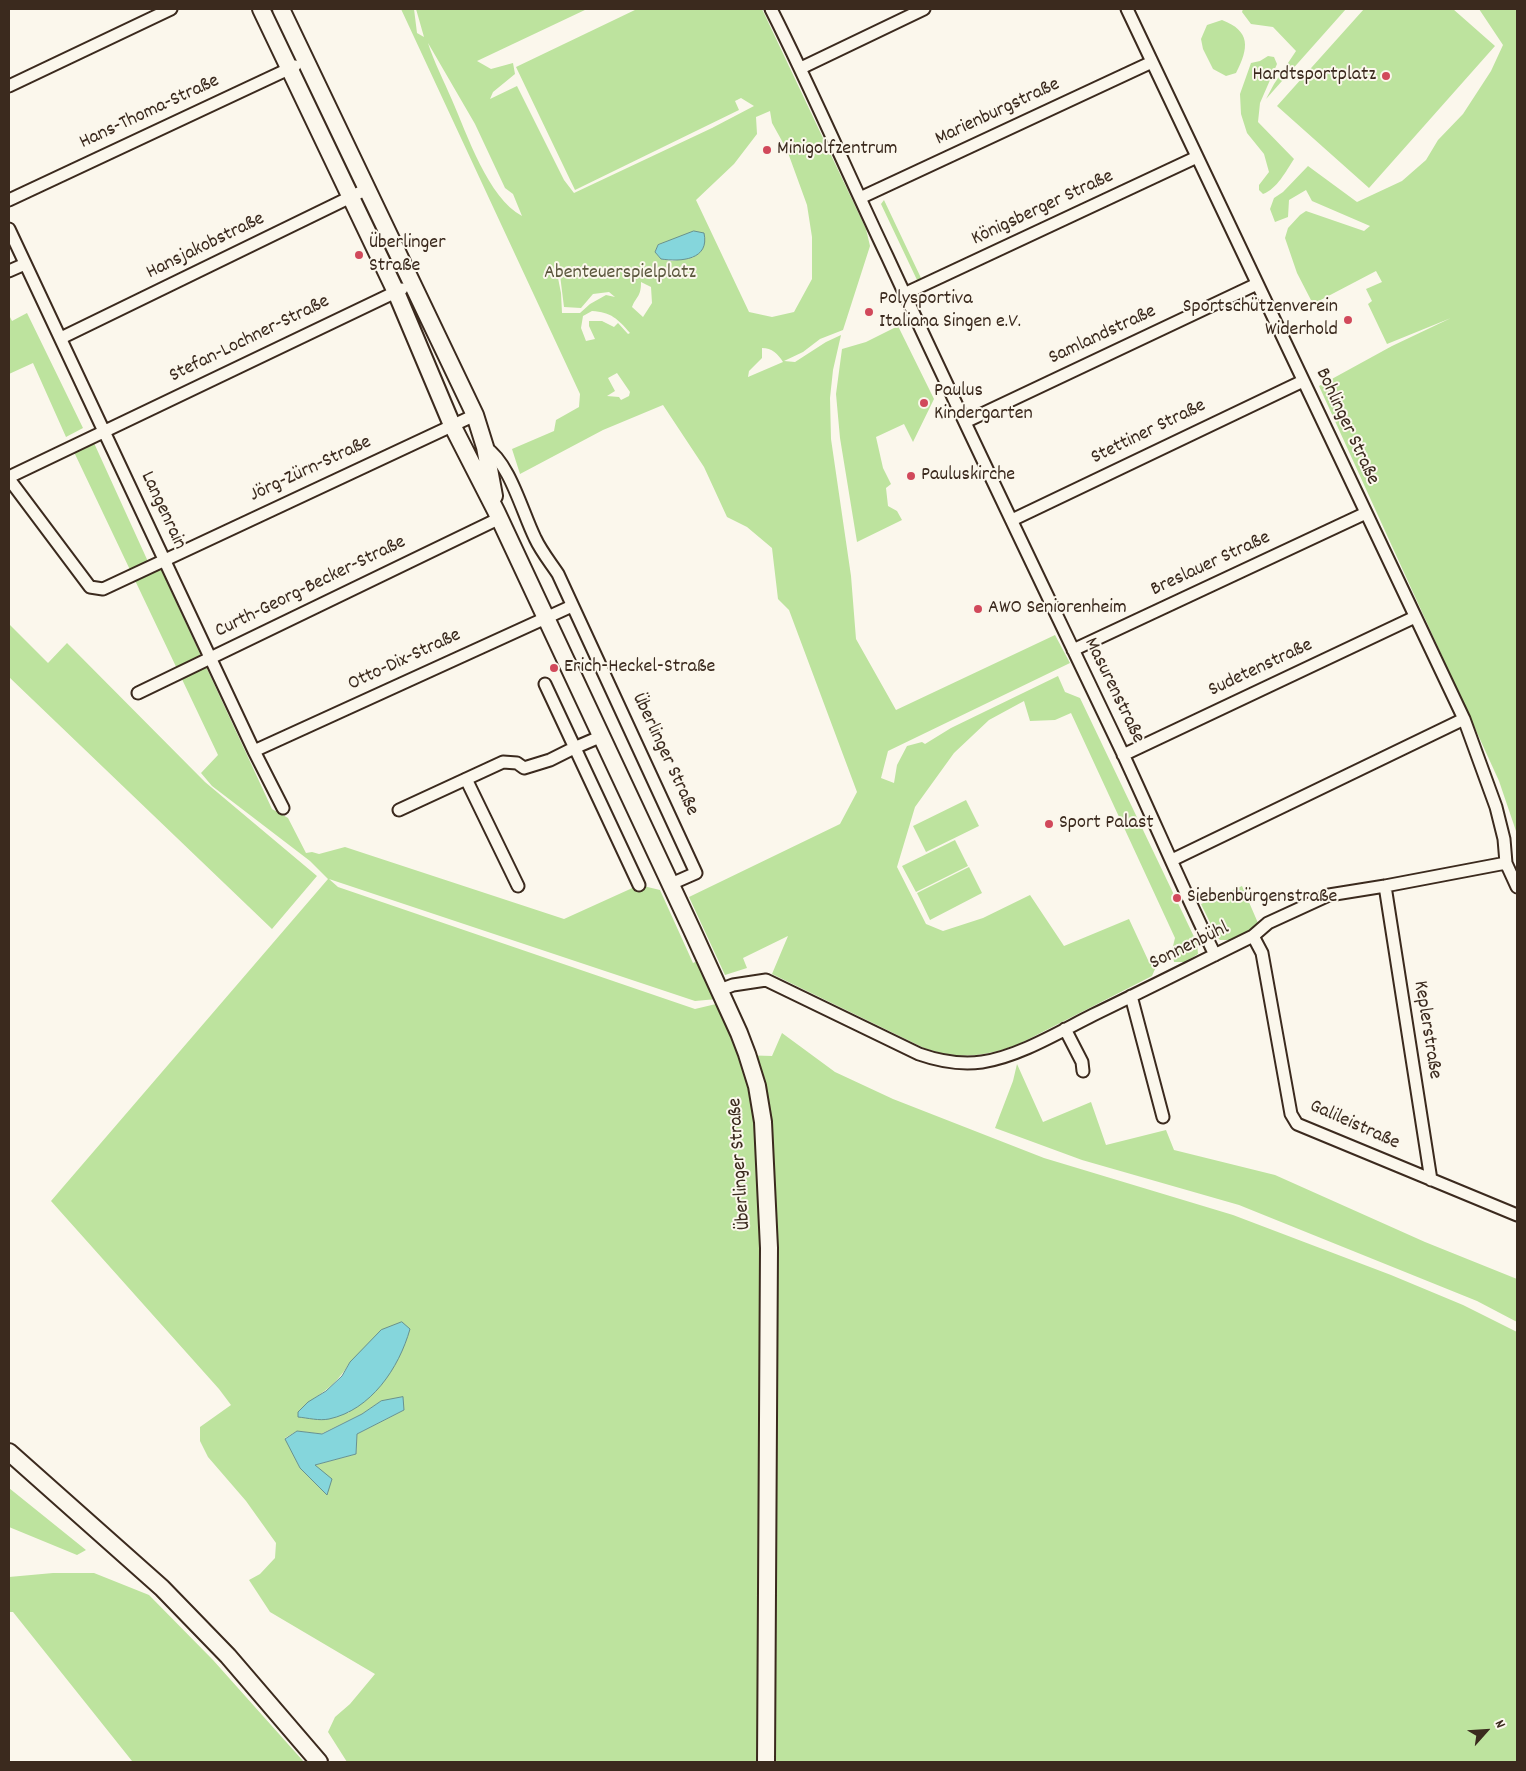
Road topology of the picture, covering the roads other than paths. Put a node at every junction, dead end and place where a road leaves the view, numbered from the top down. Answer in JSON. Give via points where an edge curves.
{"nodes":[{"id":1,"x":171,"y":9,"type":"edge"},
{"id":2,"x":261,"y":9,"type":"edge"},
{"id":3,"x":281,"y":9,"type":"edge"},
{"id":4,"x":771,"y":9,"type":"edge"},
{"id":5,"x":924,"y":9,"type":"edge"},
{"id":6,"x":1127,"y":9,"type":"edge"},
{"id":7,"x":306,"y":61,"type":"junction"},
{"id":8,"x":1152,"y":62,"type":"junction"},
{"id":9,"x":290,"y":68,"type":"junction"},
{"id":10,"x":800,"y":68,"type":"junction"},
{"id":11,"x":9,"y":86,"type":"edge"},
{"id":12,"x":1197,"y":157,"type":"junction"},
{"id":13,"x":368,"y":189,"type":"junction"},
{"id":14,"x":351,"y":197,"type":"junction"},
{"id":15,"x":860,"y":198,"type":"junction"},
{"id":16,"x":9,"y":200,"type":"edge"},
{"id":17,"x":9,"y":229,"type":"edge"},
{"id":18,"x":25,"y":264,"type":"junction"},
{"id":19,"x":9,"y":271,"type":"edge"},
{"id":20,"x":413,"y":284,"type":"junction"},
{"id":21,"x":1257,"y":284,"type":"junction"},
{"id":22,"x":396,"y":292,"type":"junction"},
{"id":23,"x":904,"y":294,"type":"junction"},
{"id":24,"x":61,"y":338,"type":"junction"},
{"id":25,"x":1303,"y":381,"type":"junction"},
{"id":26,"x":475,"y":415,"type":"junction"},
{"id":27,"x":965,"y":422,"type":"junction"},
{"id":28,"x":452,"y":425,"type":"junction"},
{"id":29,"x":104,"y":431,"type":"junction"},
{"id":30,"x":485,"y":447,"type":"junction"},
{"id":31,"x":9,"y":478,"type":"edge"},
{"id":32,"x":1366,"y":513,"type":"junction"},
{"id":33,"x":498,"y":514,"type":"junction"},
{"id":34,"x":1012,"y":520,"type":"junction"},
{"id":35,"x":164,"y":560,"type":"junction"},
{"id":36,"x":572,"y":606,"type":"junction"},
{"id":37,"x":546,"y":616,"type":"junction"},
{"id":38,"x":1415,"y":617,"type":"junction"},
{"id":39,"x":1073,"y":650,"type":"junction"},
{"id":40,"x":210,"y":657,"type":"junction"},
{"id":41,"x":544,"y":684,"type":"dead end"},
{"id":42,"x":138,"y":693,"type":"dead end"},
{"id":43,"x":1464,"y":720,"type":"junction"},
{"id":44,"x":602,"y":736,"type":"junction"},
{"id":45,"x":574,"y":748,"type":"junction"},
{"id":46,"x":254,"y":751,"type":"junction"},
{"id":47,"x":1123,"y":755,"type":"junction"},
{"id":48,"x":466,"y":779,"type":"junction"},
{"id":49,"x":283,"y":808,"type":"dead end"},
{"id":50,"x":399,"y":810,"type":"dead end"},
{"id":51,"x":1172,"y":860,"type":"junction"},
{"id":52,"x":1506,"y":862,"type":"junction"},
{"id":53,"x":671,"y":884,"type":"junction"},
{"id":54,"x":639,"y":885,"type":"dead end"},
{"id":55,"x":518,"y":886,"type":"dead end"},
{"id":56,"x":1385,"y":886,"type":"junction"},
{"id":57,"x":1517,"y":887,"type":"edge"},
{"id":58,"x":1253,"y":936,"type":"junction"},
{"id":59,"x":1215,"y":955,"type":"junction"},
{"id":60,"x":720,"y":990,"type":"junction"},
{"id":61,"x":1131,"y":996,"type":"junction"},
{"id":62,"x":1065,"y":1029,"type":"junction"},
{"id":63,"x":1083,"y":1071,"type":"dead end"},
{"id":64,"x":1163,"y":1117,"type":"dead end"},
{"id":65,"x":1431,"y":1180,"type":"junction"},
{"id":66,"x":1517,"y":1215,"type":"edge"},
{"id":67,"x":9,"y":1452,"type":"edge"},
{"id":68,"x":319,"y":1762,"type":"edge"},
{"id":69,"x":766,"y":1762,"type":"edge"}],
"edges":[{"from":1,"to":11,"type":"street"},
{"from":2,"to":9,"type":"street","name":"Überlinger Straße"},
{"from":3,"to":7,"type":"street","name":"Überlinger Straße"},
{"from":4,"to":10,"type":"street","name":"Masurenstraße"},
{"from":5,"to":10,"type":"street"},
{"from":6,"to":8,"type":"street","name":"Bohlinger Straße"},
{"from":7,"to":9,"type":"street","name":"Hans-Thoma-Straße"},
{"from":7,"to":13,"type":"street","name":"Überlinger Straße"},
{"from":8,"to":12,"type":"street","name":"Bohlinger Straße"},
{"from":8,"to":15,"type":"street","name":"Marienburgstraße"},
{"from":9,"to":14,"type":"street","name":"Überlinger Straße"},
{"from":9,"to":16,"type":"street","name":"Hans-Thoma-Straße"},
{"from":10,"to":15,"type":"street","name":"Masurenstraße"},
{"from":12,"to":21,"type":"street","name":"Bohlinger Straße"},
{"from":12,"to":23,"type":"street","name":"Königsberger Straße"},
{"from":13,"to":14,"type":"street","name":"Hansjakobstraße"},
{"from":13,"to":20,"type":"street","name":"Überlinger Straße"},
{"from":14,"to":22,"type":"street","name":"Überlinger Straße"},
{"from":14,"to":24,"type":"street","name":"Hansjakobstraße"},
{"from":15,"to":23,"type":"street","name":"Masurenstraße"},
{"from":17,"to":18,"type":"street","name":"Langenrain"},
{"from":18,"to":19,"type":"street"},
{"from":18,"to":24,"type":"street","name":"Langenrain"},
{"from":20,"to":22,"type":"street","name":"Stefan-Lochner-Straße"},
{"from":20,"to":26,"type":"street","name":"Überlinger Straße"},
{"from":21,"to":25,"type":"street","name":"Bohlinger Straße"},
{"from":21,"to":27,"type":"street","name":"Samlandstraße"},
{"from":22,"to":28,"type":"street","name":"Überlinger Straße"},
{"from":22,"to":29,"type":"street","name":"Stefan-Lochner-Straße"},
{"from":23,"to":27,"type":"street","name":"Masurenstraße"},
{"from":24,"to":29,"type":"street","name":"Langenrain"},
{"from":25,"to":32,"type":"street","name":"Bohlinger Straße"},
{"from":25,"to":34,"type":"street","name":"Stettiner Straße"},
{"from":26,"to":28,"type":"street","name":"Jörg-Zürn-Straße"},
{"from":26,"to":30,"type":"street","name":"Überlinger Straße"},
{"from":27,"to":34,"type":"street","name":"Masurenstraße"},
{"from":28,"to":33,"type":"street","name":"Überlinger Straße"},
{"from":28,"to":35,"type":"street","name":"Jörg-Zürn-Straße"},
{"from":29,"to":31,"type":"street","name":"Stefan-Lochner-Straße"},
{"from":29,"to":35,"type":"street","name":"Langenrain"},
{"from":30,"to":33,"type":"street","name":"Überlinger Straße"},
{"from":30,"to":36,"type":"street","name":"Überlinger Straße","via":[[502,464],[535,538],[558,574]]},
{"from":31,"to":35,"type":"street","name":"Jörg-Zürn-Straße","via":[[90,587],[103,589]]},
{"from":32,"to":38,"type":"street","name":"Bohlinger Straße"},
{"from":32,"to":39,"type":"street","name":"Breslauer Straße"},
{"from":33,"to":37,"type":"street","name":"Überlinger Straße"},
{"from":33,"to":40,"type":"street","name":"Curth-Georg-Becker-Straße"},
{"from":34,"to":39,"type":"street","name":"Masurenstraße"},
{"from":35,"to":40,"type":"street","name":"Langenrain"},
{"from":36,"to":37,"type":"street","name":"Otto-Dix-Straße"},
{"from":36,"to":53,"type":"street","name":"Überlinger Straße","via":[[696,873]]},
{"from":37,"to":44,"type":"street","name":"Überlinger Straße"},
{"from":37,"to":46,"type":"street","name":"Otto-Dix-Straße"},
{"from":38,"to":43,"type":"street","name":"Bohlinger Straße"},
{"from":38,"to":47,"type":"street","name":"Sudetenstraße"},
{"from":39,"to":47,"type":"street","name":"Masurenstraße"},
{"from":40,"to":42,"type":"street","name":"Curth-Georg-Becker-Straße"},
{"from":40,"to":46,"type":"street","name":"Langenrain"},
{"from":41,"to":45,"type":"street"},
{"from":43,"to":51,"type":"street"},
{"from":43,"to":52,"type":"street","name":"Bohlinger Straße","via":[[1504,839]]},
{"from":44,"to":45,"type":"street"},
{"from":44,"to":53,"type":"street","name":"Überlinger Straße"},
{"from":45,"to":48,"type":"street","via":[[524,768],[517,763],[503,762]]},
{"from":45,"to":54,"type":"street"},
{"from":46,"to":49,"type":"street","name":"Langenrain"},
{"from":47,"to":51,"type":"street","name":"Masurenstraße"},
{"from":48,"to":50,"type":"street"},
{"from":48,"to":55,"type":"street"},
{"from":51,"to":59,"type":"street","name":"Masurenstraße"},
{"from":52,"to":56,"type":"street","name":"Sonnenbühl"},
{"from":52,"to":57,"type":"street","name":"Bohlinger Straße"},
{"from":53,"to":60,"type":"street","name":"Überlinger Straße"},
{"from":56,"to":58,"type":"street","name":"Sonnenbühl","via":[[1329,895],[1268,923]]},
{"from":56,"to":65,"type":"street","name":"Keplerstraße"},
{"from":58,"to":59,"type":"street","name":"Sonnenbühl"},
{"from":58,"to":65,"type":"street","name":"Galileistraße","via":[[1262,953],[1291,1114],[1297,1124]]},
{"from":59,"to":61,"type":"street","name":"Sonnenbühl"},
{"from":60,"to":62,"type":"street","name":"Sonnenbühl","via":[[733,984],[766,980],[919,1054],[941,1061],[982,1062],[1011,1055]]},
{"from":60,"to":69,"type":"street","name":"Überlinger Straße","via":[[748,1054],[763,1122],[769,1248]]},
{"from":61,"to":62,"type":"street","name":"Sonnenbühl"},
{"from":61,"to":64,"type":"street"},
{"from":62,"to":63,"type":"street","via":[[1082,1062]]},
{"from":65,"to":66,"type":"street","name":"Galileistraße"},
{"from":67,"to":68,"type":"street","via":[[162,1588],[228,1656]]}]}
